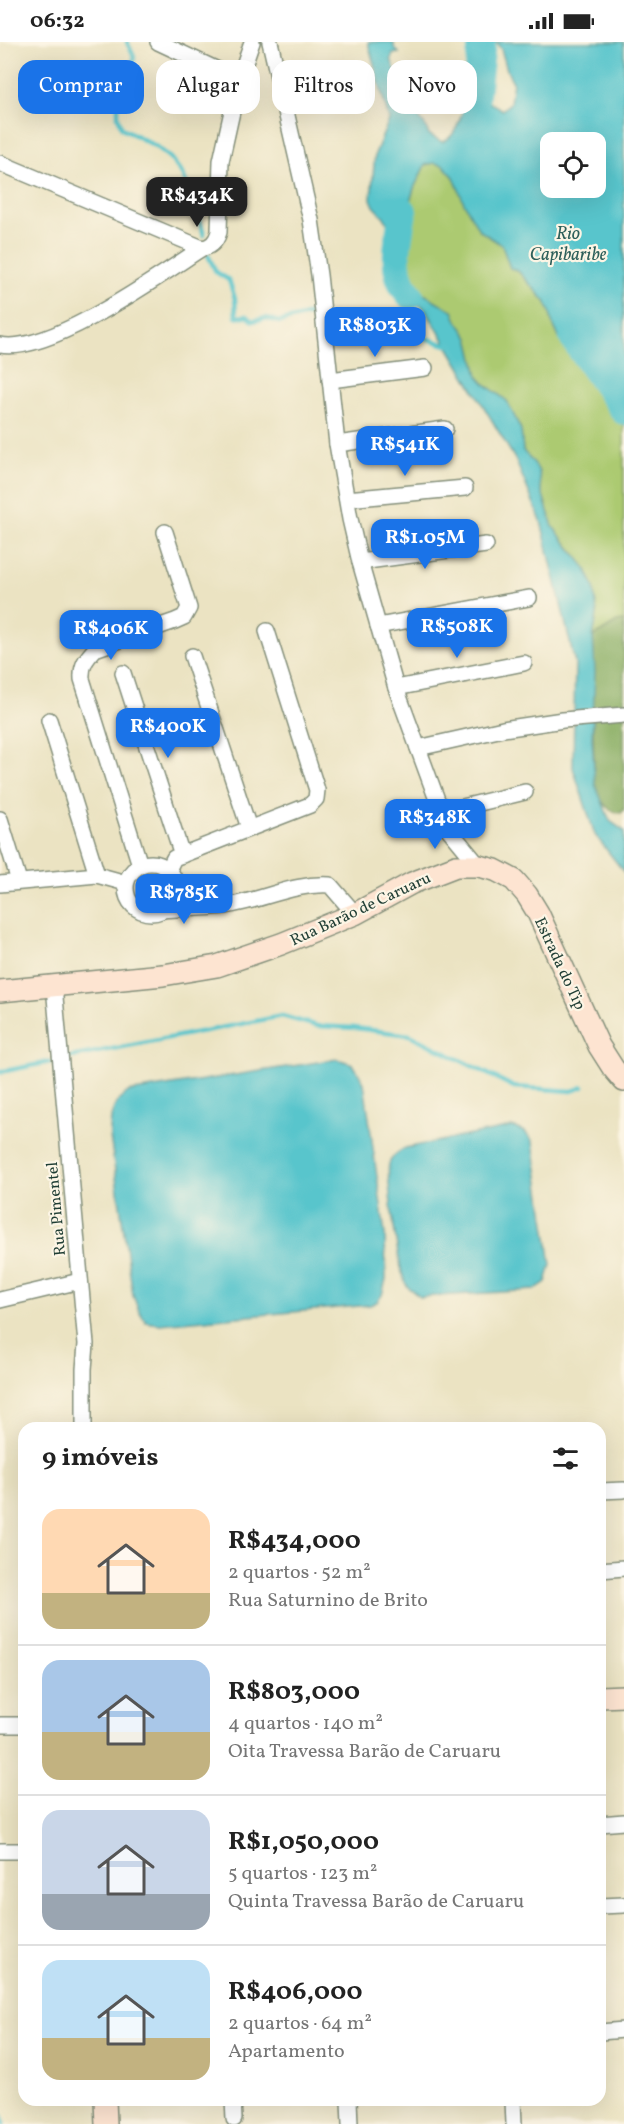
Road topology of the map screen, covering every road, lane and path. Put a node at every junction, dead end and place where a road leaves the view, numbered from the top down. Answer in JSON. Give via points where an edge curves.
{"nodes":[{"id":1,"x":158,"y":42,"type":"edge"},
{"id":2,"x":252,"y":42,"type":"edge"},
{"id":3,"x":270,"y":42,"type":"edge"},
{"id":4,"x":196,"y":60,"type":"edge"},
{"id":5,"x":246,"y":60,"type":"edge"},
{"id":6,"x":231,"y":114,"type":"edge"},
{"id":7,"x":0,"y":163,"type":"edge"},
{"id":8,"x":202,"y":248,"type":"junction"},
{"id":9,"x":0,"y":345,"type":"edge"},
{"id":10,"x":425,"y":368,"type":"dead end"},
{"id":11,"x":330,"y":380,"type":"junction"},
{"id":12,"x":445,"y":429,"type":"dead end"},
{"id":13,"x":338,"y":444,"type":"junction"},
{"id":14,"x":465,"y":488,"type":"dead end"},
{"id":15,"x":347,"y":499,"type":"junction"},
{"id":16,"x":165,"y":532,"type":"dead end"},
{"id":17,"x":486,"y":545,"type":"dead end"},
{"id":18,"x":360,"y":562,"type":"junction"},
{"id":19,"x":529,"y":598,"type":"dead end"},
{"id":20,"x":378,"y":626,"type":"junction"},
{"id":21,"x":267,"y":632,"type":"dead end"},
{"id":22,"x":192,"y":656,"type":"dead end"},
{"id":23,"x":524,"y":663,"type":"dead end"},
{"id":24,"x":123,"y":673,"type":"dead end"},
{"id":25,"x":396,"y":688,"type":"junction"},
{"id":26,"x":623,"y":715,"type":"edge"},
{"id":27,"x":49,"y":720,"type":"dead end"},
{"id":28,"x":418,"y":748,"type":"junction"},
{"id":29,"x":525,"y":792,"type":"dead end"},
{"id":30,"x":0,"y":819,"type":"edge"},
{"id":31,"x":445,"y":819,"type":"junction"},
{"id":32,"x":249,"y":828,"type":"junction"},
{"id":33,"x":182,"y":855,"type":"junction"},
{"id":34,"x":140,"y":865,"type":"junction"},
{"id":35,"x":456,"y":866,"type":"junction"},
{"id":36,"x":479,"y":866,"type":"junction"},
{"id":37,"x":168,"y":870,"type":"junction"},
{"id":38,"x":97,"y":875,"type":"junction"},
{"id":39,"x":20,"y":882,"type":"junction"},
{"id":40,"x":0,"y":884,"type":"edge"},
{"id":41,"x":126,"y":884,"type":"junction"},
{"id":42,"x":175,"y":892,"type":"junction"},
{"id":43,"x":203,"y":907,"type":"junction"},
{"id":44,"x":162,"y":910,"type":"junction"},
{"id":45,"x":355,"y":914,"type":"junction"},
{"id":46,"x":54,"y":986,"type":"junction"},
{"id":47,"x":3,"y":990,"type":"edge"},
{"id":48,"x":624,"y":1081,"type":"edge"},
{"id":49,"x":80,"y":1281,"type":"junction"},
{"id":50,"x":0,"y":1300,"type":"edge"},
{"id":51,"x":84,"y":1422,"type":"edge"},
{"id":52,"x":624,"y":1490,"type":"edge"},
{"id":53,"x":606,"y":1491,"type":"edge"},
{"id":54,"x":624,"y":1568,"type":"edge"},
{"id":55,"x":606,"y":1570,"type":"edge"},
{"id":56,"x":624,"y":1696,"type":"edge"},
{"id":57,"x":606,"y":1697,"type":"edge"},
{"id":58,"x":0,"y":1725,"type":"edge"},
{"id":59,"x":18,"y":1725,"type":"edge"},
{"id":60,"x":624,"y":1822,"type":"edge"},
{"id":61,"x":606,"y":1824,"type":"edge"},
{"id":62,"x":0,"y":1851,"type":"edge"},
{"id":63,"x":18,"y":1851,"type":"edge"},
{"id":64,"x":624,"y":1905,"type":"edge"},
{"id":65,"x":606,"y":1906,"type":"edge"},
{"id":66,"x":624,"y":2031,"type":"edge"},
{"id":67,"x":606,"y":2032,"type":"edge"},
{"id":68,"x":105,"y":2106,"type":"edge"},
{"id":69,"x":233,"y":2106,"type":"edge"},
{"id":70,"x":349,"y":2106,"type":"edge"},
{"id":71,"x":513,"y":2106,"type":"edge"},
{"id":72,"x":234,"y":2119,"type":"dead end"},
{"id":73,"x":106,"y":2124,"type":"edge"},
{"id":74,"x":350,"y":2124,"type":"edge"},
{"id":75,"x":514,"y":2124,"type":"edge"}],
"edges":[{"from":1,"to":4,"type":"street"},
{"from":2,"to":5,"type":"street"},
{"from":3,"to":11,"type":"street","via":[[311,220]]},
{"from":6,"to":8,"type":"street","via":[[221,161],[219,232],[212,245]]},
{"from":7,"to":8,"type":"street"},
{"from":8,"to":9,"type":"street","via":[[113,305],[50,337],[25,346]]},
{"from":10,"to":11,"type":"street"},
{"from":11,"to":13,"type":"street"},
{"from":12,"to":13,"type":"street"},
{"from":13,"to":15,"type":"street"},
{"from":14,"to":15,"type":"street"},
{"from":15,"to":18,"type":"street"},
{"from":16,"to":34,"type":"street","via":[[189,608],[175,621],[95,649],[81,669]]},
{"from":17,"to":18,"type":"street"},
{"from":18,"to":20,"type":"street"},
{"from":19,"to":20,"type":"street"},
{"from":20,"to":25,"type":"street"},
{"from":21,"to":32,"type":"street","via":[[317,790],[316,799],[310,804]]},
{"from":22,"to":32,"type":"street"},
{"from":23,"to":25,"type":"street"},
{"from":24,"to":33,"type":"street"},
{"from":25,"to":28,"type":"street"},
{"from":26,"to":28,"type":"street","via":[[504,729]]},
{"from":27,"to":38,"type":"street"},
{"from":28,"to":31,"type":"street"},
{"from":29,"to":31,"type":"street"},
{"from":30,"to":39,"type":"street"},
{"from":31,"to":35,"type":"street"},
{"from":31,"to":36,"type":"street"},
{"from":32,"to":33,"type":"street"},
{"from":33,"to":37,"type":"street","via":[[174,858]]},
{"from":34,"to":37,"type":"street","via":[[155,863]]},
{"from":34,"to":41,"type":"street"},
{"from":35,"to":36,"type":"street","name":"Rua Barão de Caruaru"},
{"from":35,"to":45,"type":"street","name":"Rua Barão de Caruaru","via":[[412,883]]},
{"from":36,"to":48,"type":"street","name":"Estrada do Tip","via":[[514,880],[527,895],[599,1046]]},
{"from":37,"to":42,"type":"street"},
{"from":38,"to":39,"type":"street"},
{"from":38,"to":41,"type":"street"},
{"from":39,"to":40,"type":"street"},
{"from":41,"to":44,"type":"street","via":[[133,905],[146,912]]},
{"from":42,"to":43,"type":"street"},
{"from":42,"to":44,"type":"street"},
{"from":43,"to":44,"type":"street"},
{"from":43,"to":45,"type":"street","via":[[231,905],[313,884],[330,885]]},
{"from":45,"to":46,"type":"street","name":"Rua Barão de Caruaru","via":[[218,966]]},
{"from":46,"to":47,"type":"street","name":"Rua Barão de Caruaru"},
{"from":46,"to":49,"type":"street","name":"Rua Pimentel"},
{"from":49,"to":50,"type":"street"},
{"from":49,"to":51,"type":"street","name":"Rua Pimentel","via":[[86,1344]]},
{"from":52,"to":53,"type":"street"},
{"from":54,"to":55,"type":"street"},
{"from":56,"to":57,"type":"street"},
{"from":58,"to":59,"type":"street"},
{"from":60,"to":61,"type":"street"},
{"from":62,"to":63,"type":"street"},
{"from":64,"to":65,"type":"street"},
{"from":66,"to":67,"type":"street"},
{"from":68,"to":73,"type":"street"},
{"from":69,"to":72,"type":"street"},
{"from":70,"to":74,"type":"street"},
{"from":71,"to":75,"type":"street"}]}
